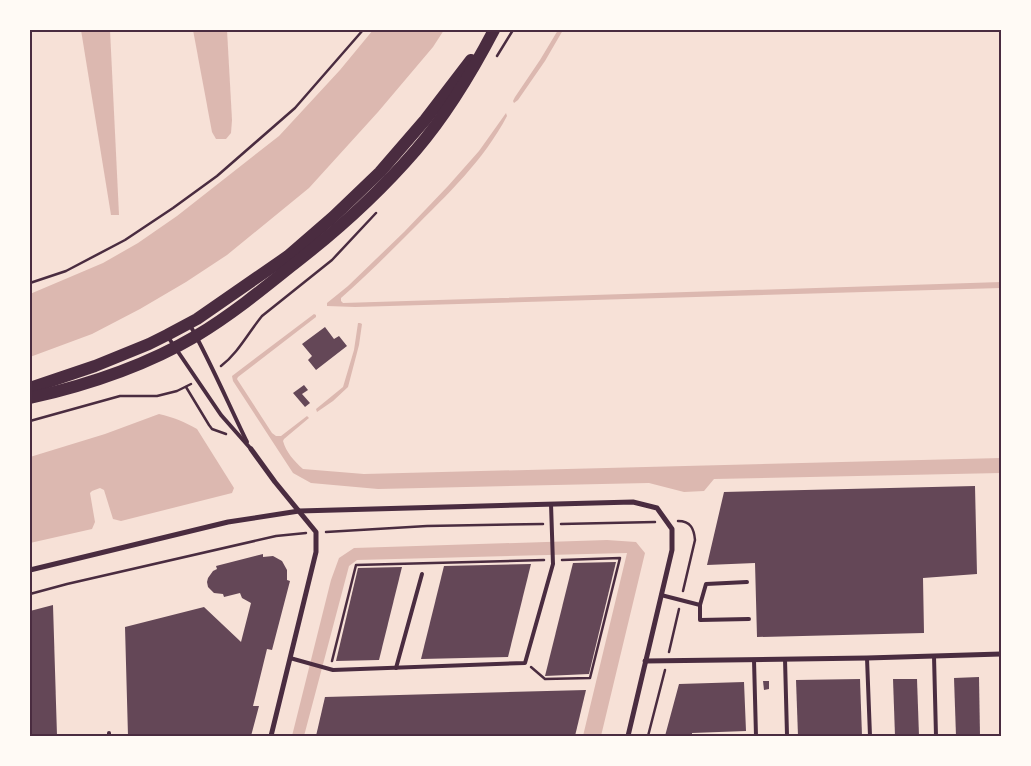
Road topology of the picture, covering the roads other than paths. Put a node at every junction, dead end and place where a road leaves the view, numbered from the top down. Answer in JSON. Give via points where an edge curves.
{"nodes":[{"id":1,"x":494,"y":30,"type":"edge"},
{"id":2,"x":189,"y":323,"type":"junction"},
{"id":3,"x":167,"y":335,"type":"junction"},
{"id":4,"x":196,"y":336,"type":"junction"},
{"id":5,"x":174,"y":347,"type":"junction"},
{"id":6,"x":30,"y":388,"type":"edge"},
{"id":7,"x":30,"y":398,"type":"edge"},
{"id":8,"x":251,"y":449,"type":"junction"},
{"id":9,"x":551,"y":504,"type":"junction"},
{"id":10,"x":299,"y":511,"type":"junction"},
{"id":11,"x":30,"y":570,"type":"edge"},
{"id":12,"x":422,"y":574,"type":"dead end"},
{"id":13,"x":747,"y":582,"type":"dead end"},
{"id":14,"x":661,"y":595,"type":"junction"},
{"id":15,"x":700,"y":605,"type":"junction"},
{"id":16,"x":749,"y":619,"type":"dead end"},
{"id":17,"x":1001,"y":654,"type":"edge"},
{"id":18,"x":934,"y":656,"type":"junction"},
{"id":19,"x":290,"y":658,"type":"junction"},
{"id":20,"x":867,"y":658,"type":"junction"},
{"id":21,"x":785,"y":659,"type":"junction"},
{"id":22,"x":754,"y":660,"type":"junction"},
{"id":23,"x":645,"y":661,"type":"junction"},
{"id":24,"x":396,"y":668,"type":"junction"},
{"id":25,"x":271,"y":736,"type":"edge"},
{"id":26,"x":628,"y":736,"type":"edge"},
{"id":27,"x":756,"y":736,"type":"edge"},
{"id":28,"x":786,"y":736,"type":"edge"},
{"id":29,"x":870,"y":736,"type":"edge"},
{"id":30,"x":936,"y":736,"type":"edge"}],
"edges":[{"from":1,"to":2,"type":"main road","via":[[425,120],[380,172],[334,217],[288,256]]},
{"from":1,"to":4,"type":"main road","via":[[444,114],[383,186],[304,256]]},
{"from":2,"to":3,"type":"main road"},
{"from":2,"to":4,"type":"lane"},
{"from":3,"to":5,"type":"lane"},
{"from":3,"to":6,"type":"main road","via":[[95,366]]},
{"from":4,"to":5,"type":"main road"},
{"from":4,"to":8,"type":"lane"},
{"from":5,"to":7,"type":"main road","via":[[75,388]]},
{"from":5,"to":8,"type":"lane","via":[[221,415]]},
{"from":8,"to":10,"type":"street"},
{"from":9,"to":10,"type":"street"},
{"from":9,"to":14,"type":"street","via":[[633,502],[657,508],[672,529],[672,550]]},
{"from":9,"to":24,"type":"lane","via":[[553,564],[526,663]]},
{"from":10,"to":11,"type":"street","via":[[228,522]]},
{"from":10,"to":19,"type":"street","via":[[316,532],[316,552]]},
{"from":12,"to":24,"type":"lane"},
{"from":13,"to":15,"type":"lane","via":[[706,584]]},
{"from":14,"to":15,"type":"lane"},
{"from":14,"to":23,"type":"street"},
{"from":15,"to":16,"type":"lane","via":[[700,620]]},
{"from":17,"to":18,"type":"street"},
{"from":18,"to":20,"type":"street"},
{"from":18,"to":30,"type":"lane"},
{"from":19,"to":24,"type":"lane","via":[[328,669]]},
{"from":19,"to":25,"type":"street"},
{"from":20,"to":21,"type":"street"},
{"from":20,"to":29,"type":"lane"},
{"from":21,"to":22,"type":"street"},
{"from":21,"to":28,"type":"lane"},
{"from":22,"to":23,"type":"street"},
{"from":22,"to":27,"type":"lane"},
{"from":23,"to":26,"type":"street"}]}
